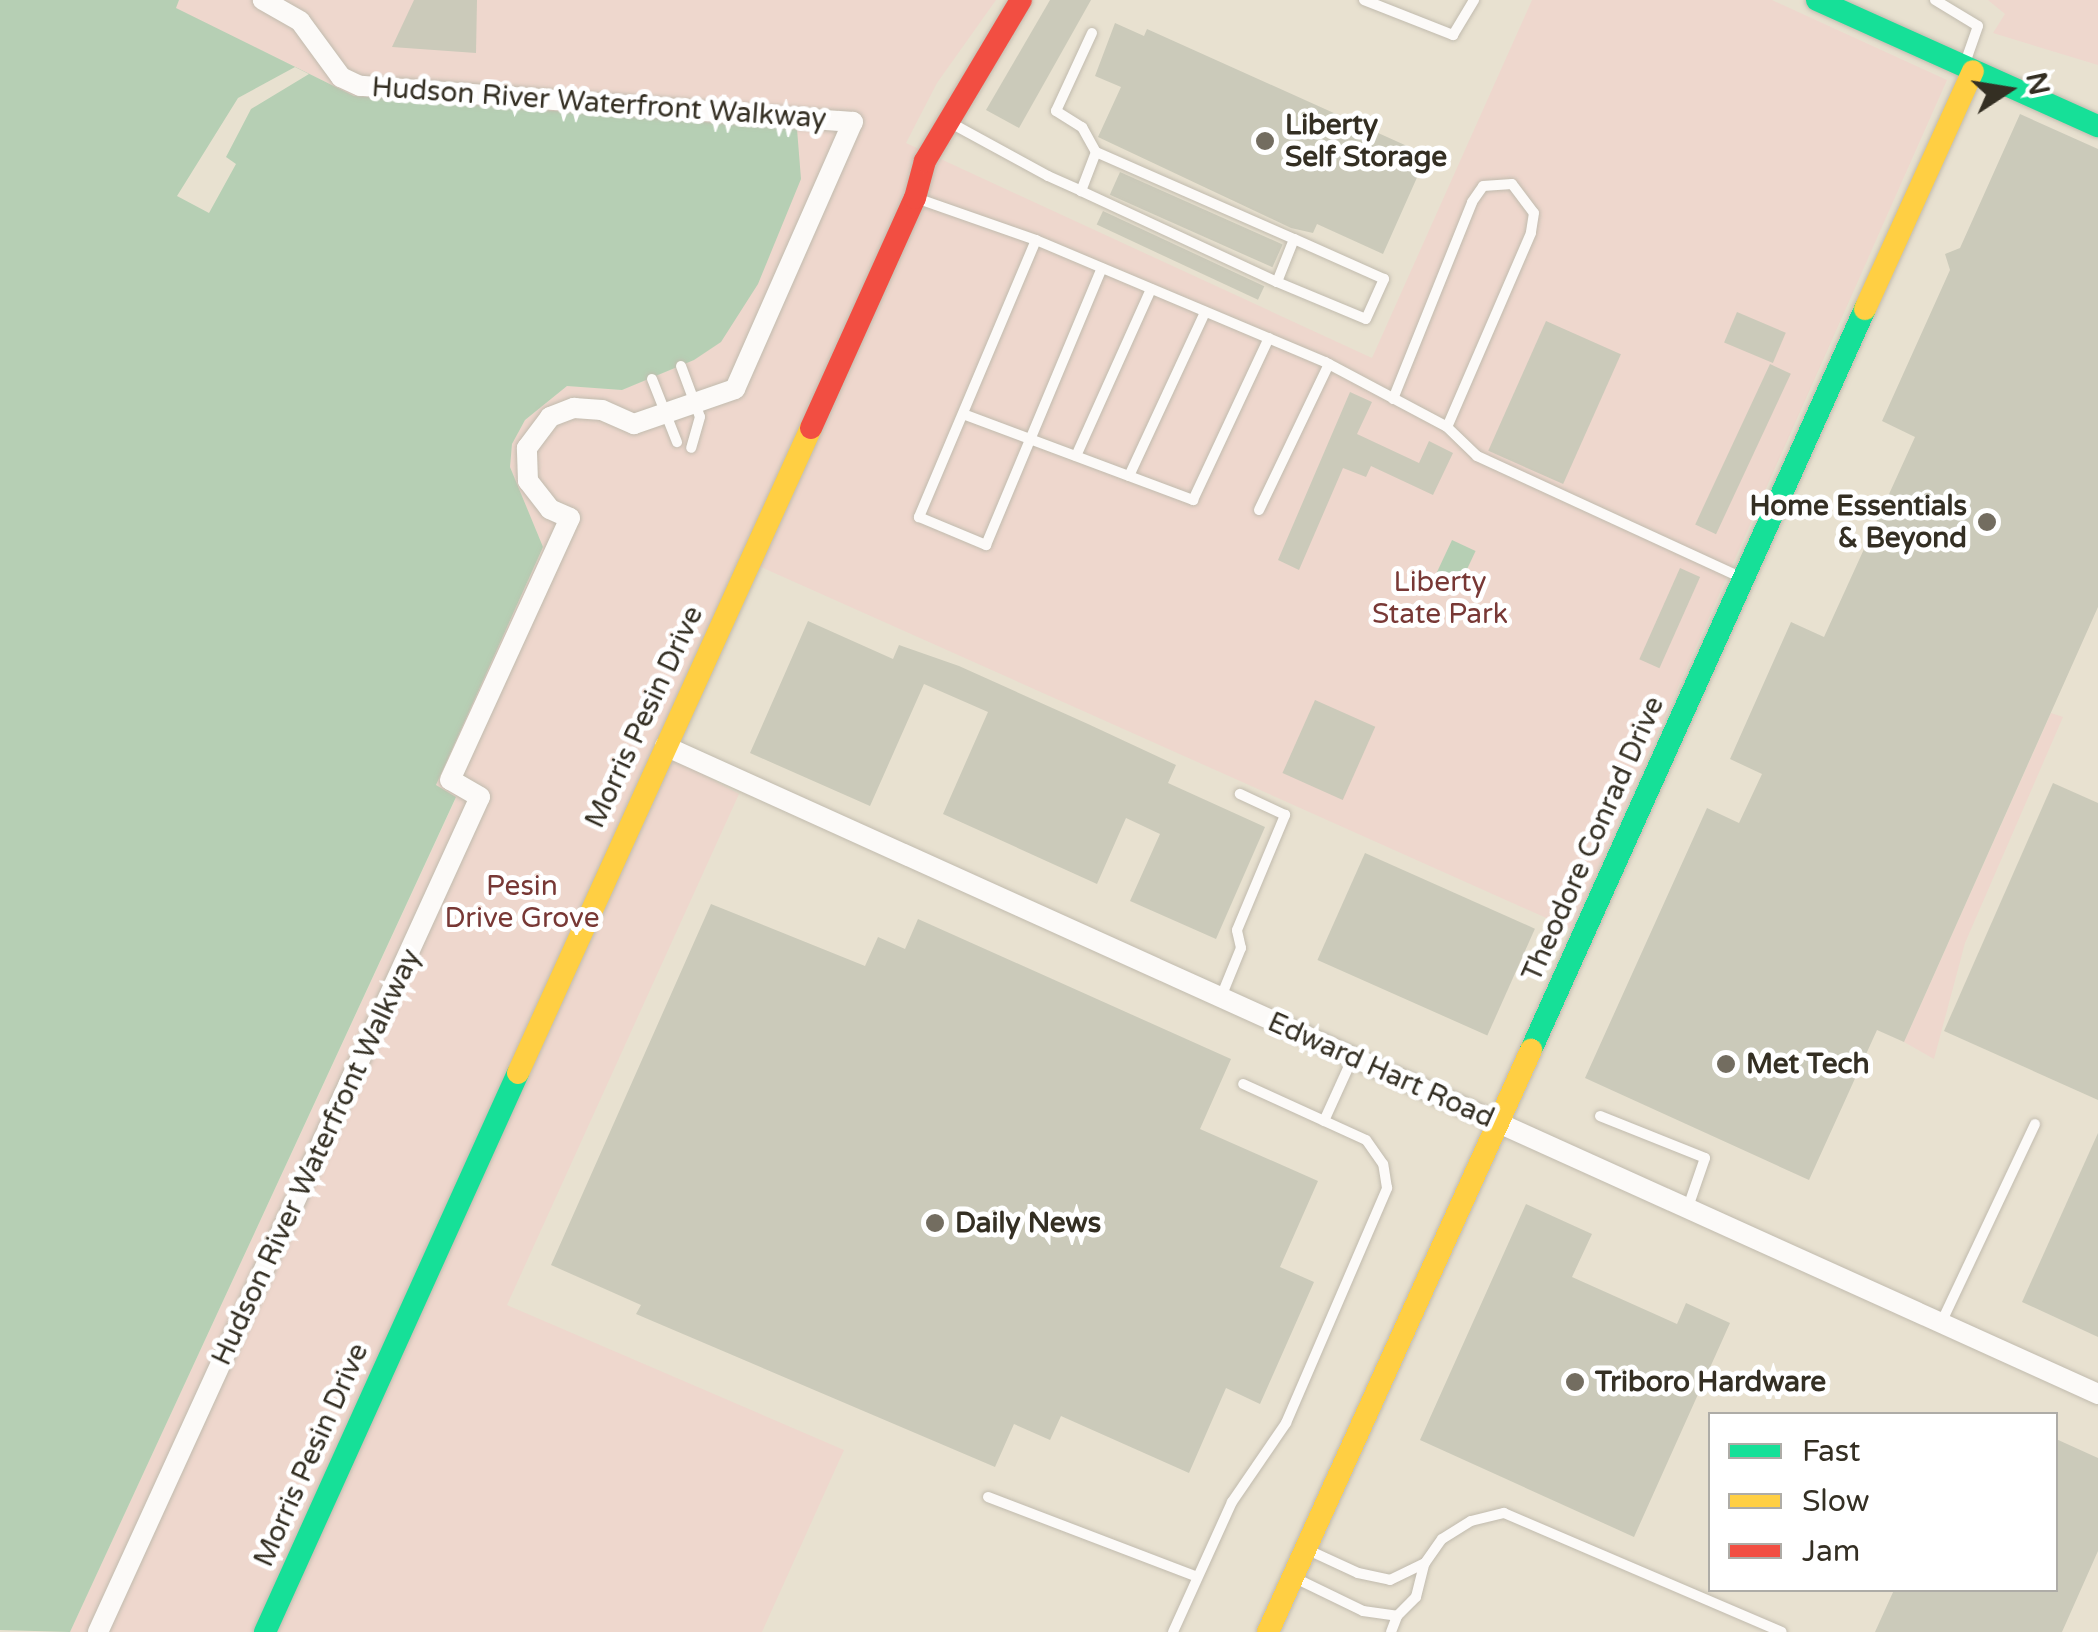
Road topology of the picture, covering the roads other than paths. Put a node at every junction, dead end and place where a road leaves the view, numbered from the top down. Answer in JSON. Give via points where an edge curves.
{"nodes":[{"id":1,"x":263,"y":0,"type":"edge"},
{"id":2,"x":1021,"y":0,"type":"edge"},
{"id":3,"x":1364,"y":0,"type":"edge"},
{"id":4,"x":1474,"y":0,"type":"edge"},
{"id":5,"x":1817,"y":0,"type":"edge"},
{"id":6,"x":1935,"y":0,"type":"edge"},
{"id":7,"x":1092,"y":34,"type":"dead end"},
{"id":8,"x":1968,"y":69,"type":"junction"},
{"id":9,"x":946,"y":120,"type":"junction"},
{"id":10,"x":2098,"y":126,"type":"edge"},
{"id":11,"x":1096,"y":152,"type":"junction"},
{"id":12,"x":1082,"y":191,"type":"junction"},
{"id":13,"x":915,"y":198,"type":"junction"},
{"id":14,"x":1294,"y":238,"type":"junction"},
{"id":15,"x":1036,"y":240,"type":"junction"},
{"id":16,"x":1102,"y":268,"type":"junction"},
{"id":17,"x":1276,"y":282,"type":"junction"},
{"id":18,"x":1150,"y":289,"type":"junction"},
{"id":19,"x":1205,"y":312,"type":"junction"},
{"id":20,"x":1269,"y":338,"type":"junction"},
{"id":21,"x":1329,"y":364,"type":"junction"},
{"id":22,"x":682,"y":366,"type":"dead end"},
{"id":23,"x":652,"y":379,"type":"dead end"},
{"id":24,"x":1393,"y":399,"type":"junction"},
{"id":25,"x":695,"y":403,"type":"junction"},
{"id":26,"x":666,"y":413,"type":"junction"},
{"id":27,"x":963,"y":414,"type":"junction"},
{"id":28,"x":1447,"y":426,"type":"junction"},
{"id":29,"x":1031,"y":439,"type":"junction"},
{"id":30,"x":677,"y":442,"type":"dead end"},
{"id":31,"x":691,"y":448,"type":"dead end"},
{"id":32,"x":1076,"y":456,"type":"junction"},
{"id":33,"x":1129,"y":476,"type":"junction"},
{"id":34,"x":1259,"y":510,"type":"dead end"},
{"id":35,"x":1744,"y":579,"type":"junction"},
{"id":36,"x":665,"y":746,"type":"junction"},
{"id":37,"x":1240,"y":794,"type":"dead end"},
{"id":38,"x":1221,"y":998,"type":"junction"},
{"id":39,"x":1353,"y":1057,"type":"junction"},
{"id":40,"x":1243,"y":1084,"type":"dead end"},
{"id":41,"x":1600,"y":1116,"type":"dead end"},
{"id":42,"x":1324,"y":1121,"type":"junction"},
{"id":43,"x":1498,"y":1123,"type":"junction"},
{"id":44,"x":2035,"y":1124,"type":"dead end"},
{"id":45,"x":1687,"y":1208,"type":"junction"},
{"id":46,"x":1941,"y":1323,"type":"junction"},
{"id":47,"x":2098,"y":1394,"type":"edge"},
{"id":48,"x":988,"y":1497,"type":"dead end"},
{"id":49,"x":1306,"y":1549,"type":"junction"},
{"id":50,"x":1424,"y":1563,"type":"junction"},
{"id":51,"x":1293,"y":1577,"type":"junction"},
{"id":52,"x":1197,"y":1578,"type":"junction"},
{"id":53,"x":1398,"y":1616,"type":"junction"},
{"id":54,"x":98,"y":1632,"type":"edge"},
{"id":55,"x":264,"y":1632,"type":"edge"},
{"id":56,"x":1174,"y":1632,"type":"edge"},
{"id":57,"x":1268,"y":1632,"type":"edge"},
{"id":58,"x":1391,"y":1632,"type":"edge"},
{"id":59,"x":1782,"y":1632,"type":"edge"}],
"edges":[{"from":1,"to":25,"type":"street","name":"Hudson River Waterfront Walkway","via":[[300,21],[341,77],[360,86],[852,122],[735,389]]},
{"from":2,"to":9,"type":"street","name":"Morris Pesin Drive"},
{"from":3,"to":4,"type":"lane","via":[[1453,35]]},
{"from":5,"to":8,"type":"street"},
{"from":6,"to":8,"type":"lane","via":[[1978,26]]},
{"from":7,"to":11,"type":"lane","via":[[1056,111],[1082,127]]},
{"from":8,"to":10,"type":"street"},
{"from":8,"to":35,"type":"street","name":"Theodore Conrad Drive"},
{"from":9,"to":12,"type":"lane"},
{"from":9,"to":13,"type":"street","name":"Morris Pesin Drive"},
{"from":11,"to":12,"type":"lane"},
{"from":11,"to":14,"type":"lane"},
{"from":12,"to":17,"type":"lane"},
{"from":13,"to":15,"type":"lane"},
{"from":13,"to":36,"type":"street","name":"Morris Pesin Drive"},
{"from":14,"to":17,"type":"lane"},
{"from":14,"to":17,"type":"lane","via":[[1384,279],[1366,319]]},
{"from":15,"to":16,"type":"lane"},
{"from":15,"to":27,"type":"lane"},
{"from":16,"to":18,"type":"lane"},
{"from":16,"to":29,"type":"lane"},
{"from":18,"to":19,"type":"lane"},
{"from":18,"to":32,"type":"lane"},
{"from":19,"to":20,"type":"lane"},
{"from":19,"to":33,"type":"lane"},
{"from":20,"to":21,"type":"lane"},
{"from":20,"to":33,"type":"lane","via":[[1193,500]]},
{"from":21,"to":24,"type":"lane"},
{"from":21,"to":34,"type":"lane"},
{"from":22,"to":25,"type":"lane"},
{"from":23,"to":26,"type":"lane"},
{"from":24,"to":28,"type":"lane"},
{"from":24,"to":28,"type":"lane","via":[[1472,202],[1484,186],[1512,184],[1534,213],[1532,233]]},
{"from":25,"to":26,"type":"street","name":"Hudson River Waterfront Walkway"},
{"from":25,"to":31,"type":"lane","via":[[700,417]]},
{"from":26,"to":30,"type":"lane"},
{"from":26,"to":54,"type":"street","name":"Hudson River Waterfront Walkway","via":[[634,424],[602,410],[574,408],[550,417],[527,448],[528,481],[550,509],[570,518],[450,780],[480,797]]},
{"from":27,"to":29,"type":"lane"},
{"from":27,"to":29,"type":"lane","via":[[920,516],[986,545]]},
{"from":28,"to":35,"type":"lane","via":[[1477,456]]},
{"from":29,"to":32,"type":"lane"},
{"from":32,"to":33,"type":"lane"},
{"from":35,"to":43,"type":"street","name":"Theodore Conrad Drive"},
{"from":36,"to":38,"type":"street","name":"Edward Hart Road"},
{"from":36,"to":55,"type":"street","name":"Morris Pesin Drive"},
{"from":37,"to":38,"type":"lane","via":[[1285,815],[1238,930],[1241,948]]},
{"from":38,"to":39,"type":"street","name":"Edward Hart Road"},
{"from":39,"to":42,"type":"lane"},
{"from":39,"to":43,"type":"street","name":"Edward Hart Road"},
{"from":40,"to":42,"type":"lane"},
{"from":41,"to":45,"type":"lane","via":[[1705,1158]]},
{"from":42,"to":52,"type":"lane","via":[[1366,1140],[1384,1164],[1382,1212],[1286,1423],[1232,1502]]},
{"from":43,"to":45,"type":"street","name":"Edward Hart Road"},
{"from":43,"to":49,"type":"street","name":"Theodore Conrad Drive"},
{"from":44,"to":46,"type":"lane"},
{"from":45,"to":46,"type":"street","name":"Edward Hart Road"},
{"from":46,"to":47,"type":"street","name":"Edward Hart Road"},
{"from":48,"to":52,"type":"lane"},
{"from":49,"to":50,"type":"lane","via":[[1390,1580]]},
{"from":49,"to":51,"type":"street","name":"Theodore Conrad Drive"},
{"from":50,"to":53,"type":"lane","via":[[1416,1597]]},
{"from":50,"to":59,"type":"lane","via":[[1442,1538],[1504,1513]]},
{"from":51,"to":53,"type":"lane","via":[[1363,1611]]},
{"from":51,"to":57,"type":"street","name":"Theodore Conrad Drive"},
{"from":52,"to":56,"type":"lane"},
{"from":53,"to":58,"type":"lane"}]}
